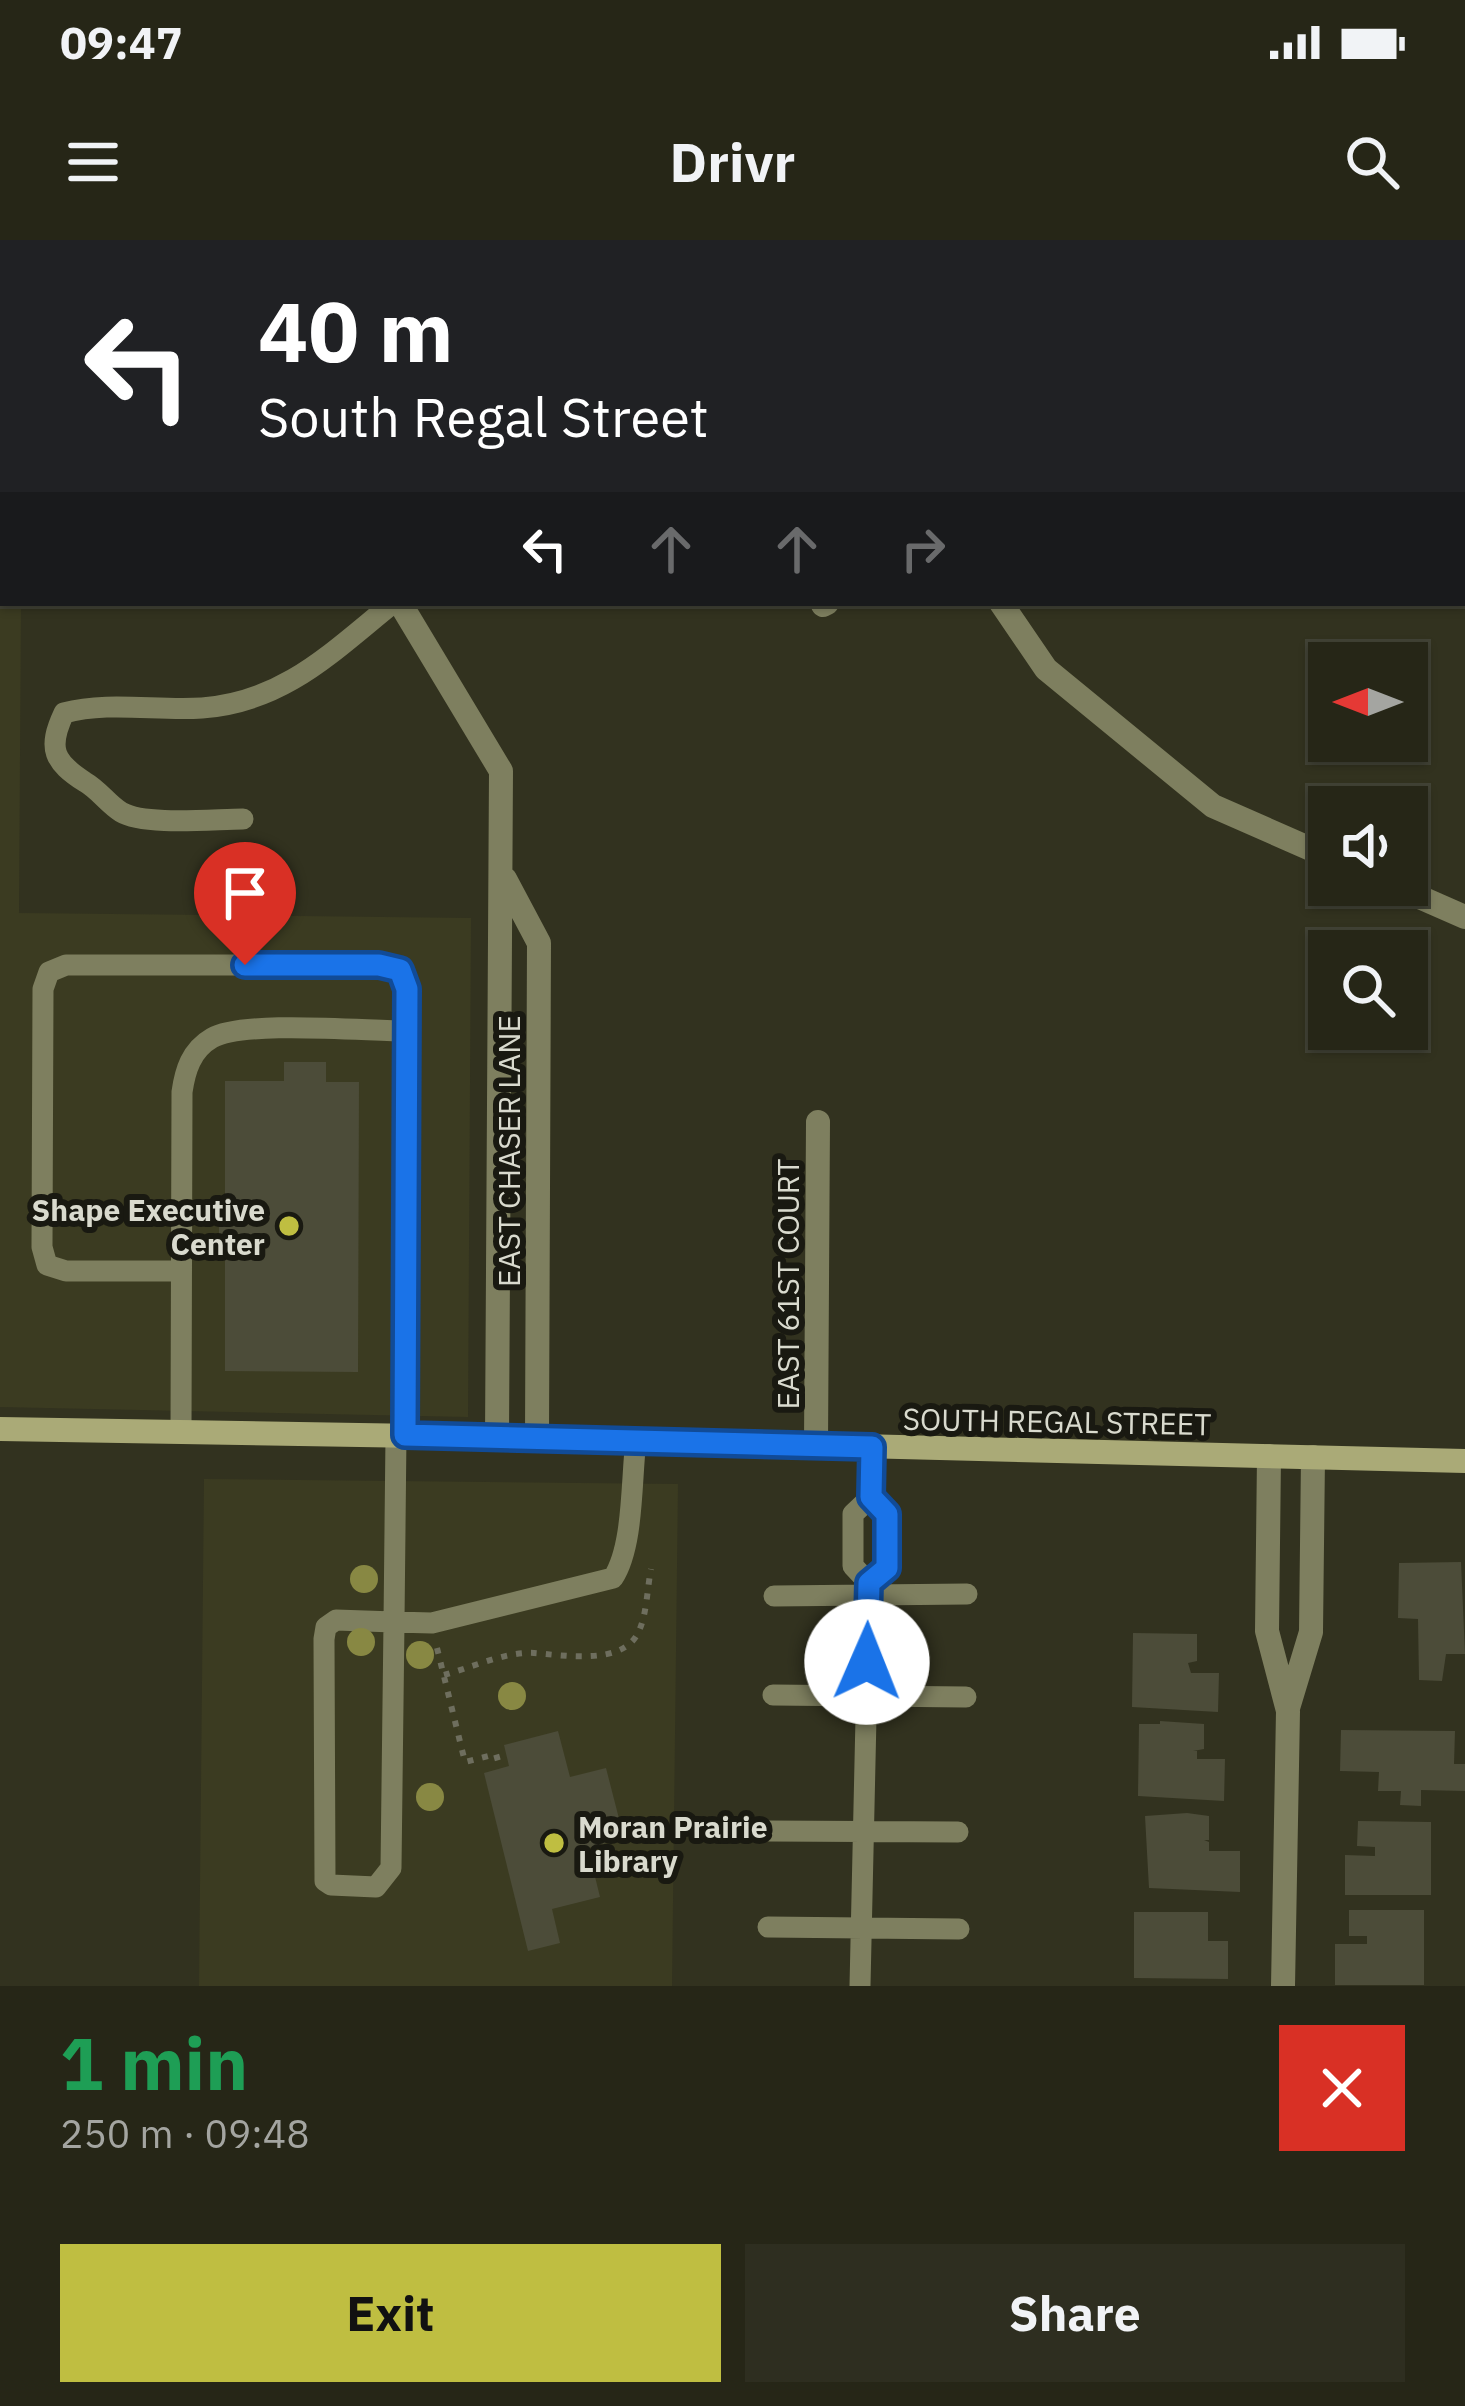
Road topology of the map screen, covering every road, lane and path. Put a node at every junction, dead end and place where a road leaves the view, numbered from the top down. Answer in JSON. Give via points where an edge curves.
{"nodes":[{"id":1,"x":393,"y":606,"type":"edge"},
{"id":2,"x":399,"y":606,"type":"edge"},
{"id":3,"x":1003,"y":606,"type":"edge"},
{"id":4,"x":243,"y":819,"type":"dead end"},
{"id":5,"x":1308,"y":848,"type":"edge"},
{"id":6,"x":502,"y":874,"type":"junction"},
{"id":7,"x":1428,"y":901,"type":"edge"},
{"id":8,"x":1465,"y":917,"type":"edge"},
{"id":9,"x":407,"y":1031,"type":"junction"},
{"id":10,"x":818,"y":1123,"type":"dead end"},
{"id":11,"x":181,"y":1271,"type":"junction"},
{"id":12,"x":0,"y":1429,"type":"edge"},
{"id":13,"x":181,"y":1432,"type":"junction"},
{"id":14,"x":401,"y":1435,"type":"junction"},
{"id":15,"x":497,"y":1437,"type":"junction"},
{"id":16,"x":536,"y":1438,"type":"junction"},
{"id":17,"x":636,"y":1440,"type":"junction"},
{"id":18,"x":816,"y":1445,"type":"junction"},
{"id":19,"x":872,"y":1447,"type":"junction"},
{"id":20,"x":1269,"y":1456,"type":"junction"},
{"id":21,"x":1313,"y":1457,"type":"junction"},
{"id":22,"x":1465,"y":1461,"type":"edge"},
{"id":23,"x":871,"y":1497,"type":"junction"},
{"id":24,"x":652,"y":1563,"type":"dead end"},
{"id":25,"x":868,"y":1589,"type":"junction"},
{"id":26,"x":967,"y":1594,"type":"dead end"},
{"id":27,"x":774,"y":1596,"type":"dead end"},
{"id":28,"x":394,"y":1622,"type":"junction"},
{"id":29,"x":436,"y":1645,"type":"dead end"},
{"id":30,"x":444,"y":1675,"type":"junction"},
{"id":31,"x":773,"y":1695,"type":"dead end"},
{"id":32,"x":867,"y":1696,"type":"junction"},
{"id":33,"x":966,"y":1697,"type":"dead end"},
{"id":34,"x":1288,"y":1711,"type":"junction"},
{"id":35,"x":500,"y":1768,"type":"dead end"},
{"id":36,"x":769,"y":1831,"type":"dead end"},
{"id":37,"x":864,"y":1832,"type":"junction"},
{"id":38,"x":958,"y":1832,"type":"dead end"},
{"id":39,"x":767,"y":1928,"type":"dead end"},
{"id":40,"x":861,"y":1929,"type":"junction"},
{"id":41,"x":959,"y":1929,"type":"dead end"},
{"id":42,"x":860,"y":1986,"type":"edge"},
{"id":43,"x":1283,"y":1986,"type":"edge"}],
"edges":[{"from":1,"to":4,"type":"lane","via":[[293,682],[254,700],[64,713],[56,757],[124,814]]},
{"from":2,"to":6,"type":"street","name":"EAST CHASER LANE","via":[[501,771]]},
{"from":3,"to":5,"type":"street","via":[[1046,669],[1214,806]]},
{"from":6,"to":15,"type":"street","name":"EAST CHASER LANE"},
{"from":6,"to":16,"type":"street","name":"EAST CHASER LANE","via":[[539,943]]},
{"from":7,"to":8,"type":"street"},
{"from":9,"to":11,"type":"lane","via":[[239,1030],[211,1038],[186,1066],[182,1093]]},
{"from":9,"to":11,"type":"lane","via":[[400,970],[379,965],[66,965],[49,972],[47,1265]]},
{"from":9,"to":14,"type":"lane"},
{"from":10,"to":18,"type":"street","name":"EAST 61ST COURT"},
{"from":11,"to":13,"type":"lane"},
{"from":12,"to":13,"type":"street","name":"SOUTH REGAL STREET"},
{"from":13,"to":14,"type":"street","name":"SOUTH REGAL STREET"},
{"from":14,"to":15,"type":"street","name":"SOUTH REGAL STREET"},
{"from":14,"to":28,"type":"lane"},
{"from":15,"to":16,"type":"street","name":"SOUTH REGAL STREET"},
{"from":16,"to":17,"type":"street","name":"SOUTH REGAL STREET"},
{"from":17,"to":18,"type":"street","name":"SOUTH REGAL STREET"},
{"from":17,"to":28,"type":"lane","via":[[626,1542],[613,1577],[432,1623]]},
{"from":18,"to":19,"type":"street","name":"SOUTH REGAL STREET"},
{"from":19,"to":20,"type":"street","name":"SOUTH REGAL STREET"},
{"from":19,"to":23,"type":"lane"},
{"from":20,"to":21,"type":"street","name":"SOUTH REGAL STREET"},
{"from":20,"to":34,"type":"street","via":[[1267,1631]]},
{"from":21,"to":22,"type":"street","name":"SOUTH REGAL STREET"},
{"from":21,"to":34,"type":"street","via":[[1311,1632]]},
{"from":23,"to":25,"type":"lane","via":[[854,1514],[854,1566]]},
{"from":23,"to":25,"type":"lane","via":[[887,1514],[887,1568]]},
{"from":24,"to":30,"type":"path","via":[[637,1636],[623,1648],[562,1658],[529,1652]]},
{"from":25,"to":26,"type":"lane"},
{"from":25,"to":27,"type":"lane"},
{"from":25,"to":32,"type":"lane"},
{"from":28,"to":28,"type":"lane","via":[[392,1868],[376,1887],[332,1885],[323,1864],[326,1627],[335,1620]]},
{"from":29,"to":30,"type":"path"},
{"from":30,"to":35,"type":"path","via":[[465,1762],[496,1754]]},
{"from":31,"to":32,"type":"lane"},
{"from":32,"to":33,"type":"lane"},
{"from":32,"to":37,"type":"lane"},
{"from":34,"to":43,"type":"street"},
{"from":36,"to":37,"type":"lane"},
{"from":37,"to":38,"type":"lane"},
{"from":37,"to":40,"type":"lane"},
{"from":39,"to":40,"type":"lane"},
{"from":40,"to":41,"type":"lane"},
{"from":40,"to":42,"type":"lane"}]}
